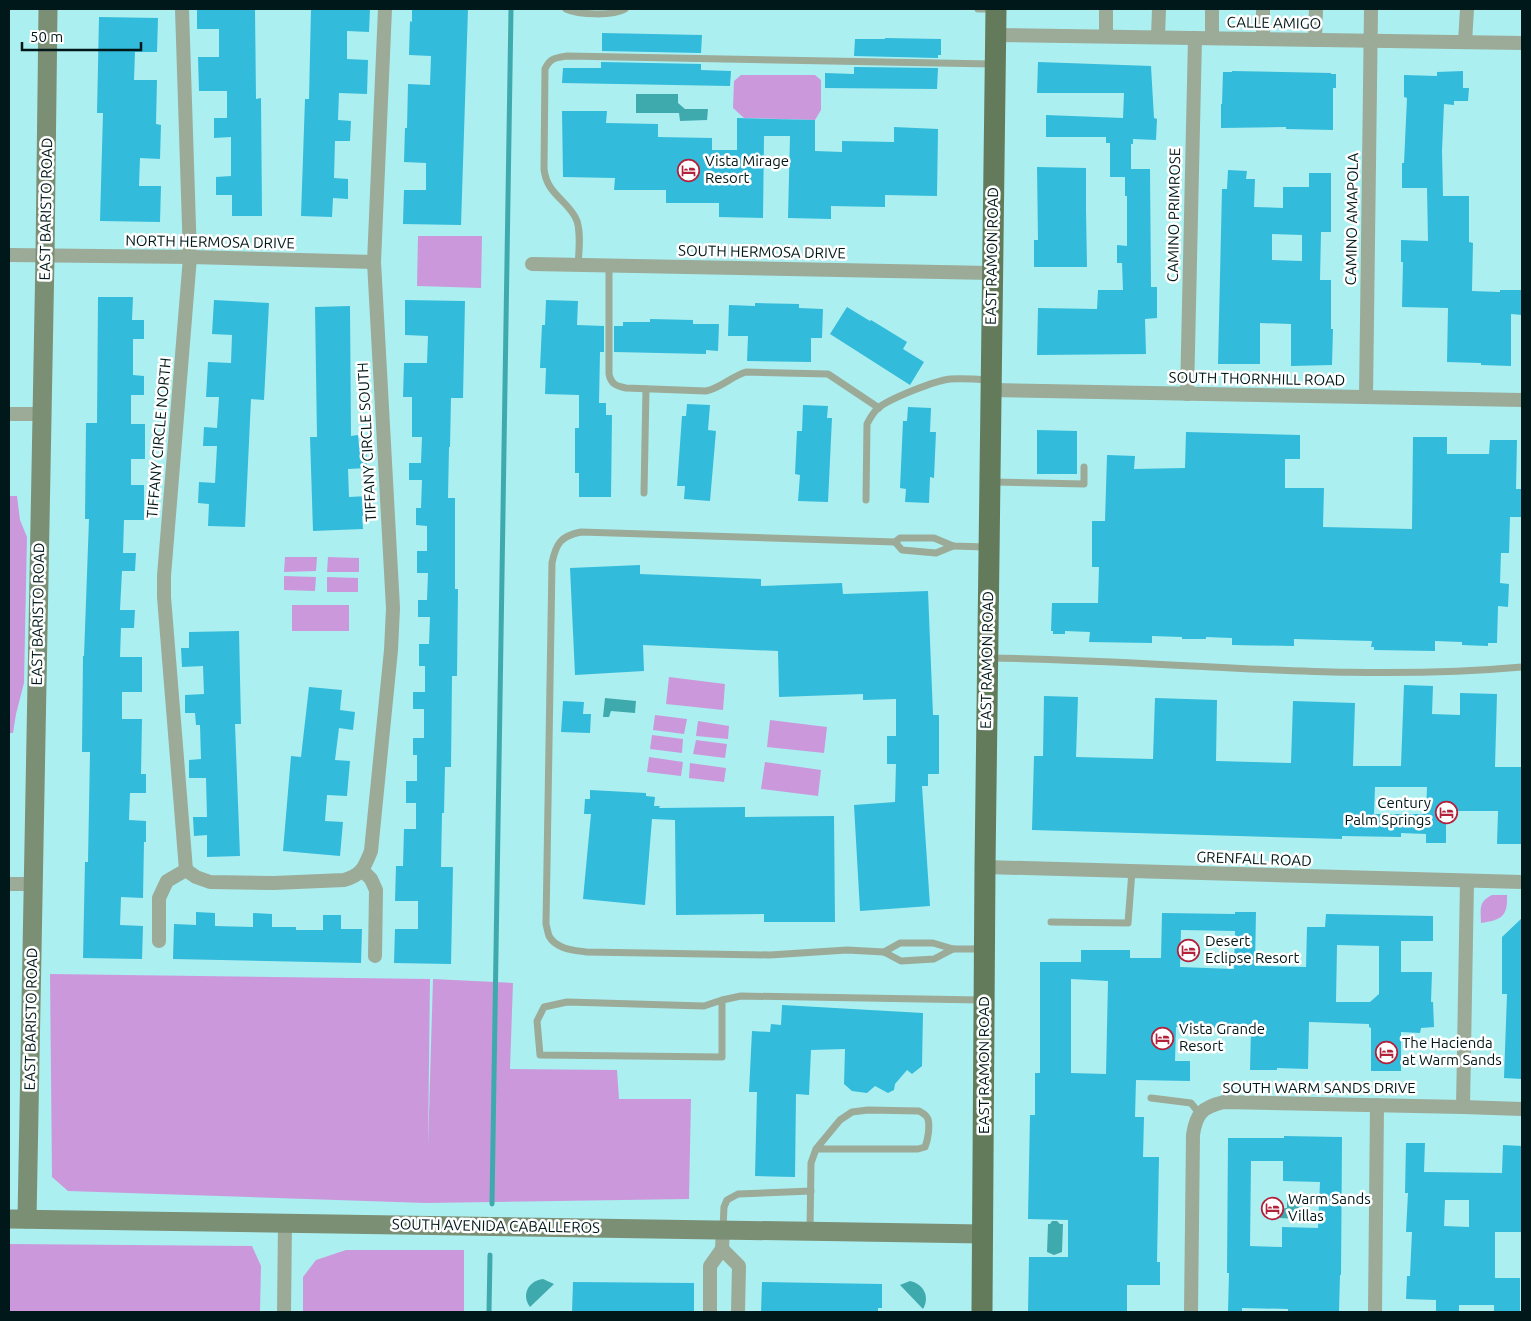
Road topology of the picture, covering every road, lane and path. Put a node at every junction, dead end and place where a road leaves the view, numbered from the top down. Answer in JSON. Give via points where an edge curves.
{"nodes":[{"id":1,"x":48,"y":9,"type":"edge"},
{"id":2,"x":182,"y":9,"type":"edge"},
{"id":3,"x":385,"y":9,"type":"edge"},
{"id":4,"x":566,"y":9,"type":"edge"},
{"id":5,"x":625,"y":9,"type":"edge"},
{"id":6,"x":990,"y":9,"type":"edge"},
{"id":7,"x":1106,"y":9,"type":"edge"},
{"id":8,"x":1158,"y":9,"type":"edge"},
{"id":9,"x":1212,"y":9,"type":"edge"},
{"id":10,"x":1263,"y":9,"type":"edge"},
{"id":11,"x":1316,"y":9,"type":"edge"},
{"id":12,"x":1371,"y":9,"type":"edge"},
{"id":13,"x":1467,"y":9,"type":"edge"},
{"id":14,"x":995,"y":35,"type":"junction"},
{"id":15,"x":1106,"y":36,"type":"junction"},
{"id":16,"x":1158,"y":37,"type":"junction"},
{"id":17,"x":1194,"y":38,"type":"junction"},
{"id":18,"x":1212,"y":38,"type":"junction"},
{"id":19,"x":1263,"y":39,"type":"junction"},
{"id":20,"x":1315,"y":40,"type":"junction"},
{"id":21,"x":1370,"y":41,"type":"junction"},
{"id":22,"x":1465,"y":42,"type":"junction"},
{"id":23,"x":1522,"y":43,"type":"edge"},
{"id":24,"x":994,"y":64,"type":"junction"},
{"id":25,"x":9,"y":256,"type":"edge"},
{"id":26,"x":45,"y":256,"type":"junction"},
{"id":27,"x":190,"y":257,"type":"junction"},
{"id":28,"x":374,"y":262,"type":"junction"},
{"id":29,"x":532,"y":264,"type":"dead end"},
{"id":30,"x":578,"y":265,"type":"junction"},
{"id":31,"x":609,"y":265,"type":"junction"},
{"id":32,"x":992,"y":273,"type":"junction"},
{"id":33,"x":991,"y":385,"type":"junction"},
{"id":34,"x":646,"y":389,"type":"junction"},
{"id":35,"x":1187,"y":394,"type":"junction"},
{"id":36,"x":1366,"y":397,"type":"junction"},
{"id":37,"x":1522,"y":400,"type":"edge"},
{"id":38,"x":879,"y":408,"type":"junction"},
{"id":39,"x":9,"y":414,"type":"edge"},
{"id":40,"x":42,"y":414,"type":"junction"},
{"id":41,"x":1084,"y":467,"type":"dead end"},
{"id":42,"x":990,"y":482,"type":"junction"},
{"id":43,"x":644,"y":493,"type":"dead end"},
{"id":44,"x":866,"y":500,"type":"dead end"},
{"id":45,"x":895,"y":542,"type":"junction"},
{"id":46,"x":954,"y":546,"type":"junction"},
{"id":47,"x":989,"y":547,"type":"junction"},
{"id":48,"x":987,"y":658,"type":"junction"},
{"id":49,"x":1522,"y":667,"type":"edge"},
{"id":50,"x":985,"y":867,"type":"junction"},
{"id":51,"x":186,"y":870,"type":"junction"},
{"id":52,"x":362,"y":870,"type":"junction"},
{"id":53,"x":1132,"y":871,"type":"junction"},
{"id":54,"x":1467,"y":881,"type":"junction"},
{"id":55,"x":1522,"y":882,"type":"edge"},
{"id":56,"x":9,"y":884,"type":"edge"},
{"id":57,"x":33,"y":884,"type":"junction"},
{"id":58,"x":1051,"y":922,"type":"dead end"},
{"id":59,"x":159,"y":941,"type":"dead end"},
{"id":60,"x":953,"y":949,"type":"junction"},
{"id":61,"x":985,"y":949,"type":"junction"},
{"id":62,"x":884,"y":952,"type":"junction"},
{"id":63,"x":375,"y":956,"type":"dead end"},
{"id":64,"x":722,"y":1000,"type":"junction"},
{"id":65,"x":984,"y":1000,"type":"junction"},
{"id":66,"x":1151,"y":1098,"type":"dead end"},
{"id":67,"x":1377,"y":1105,"type":"junction"},
{"id":68,"x":1463,"y":1106,"type":"junction"},
{"id":69,"x":1522,"y":1109,"type":"edge"},
{"id":70,"x":1199,"y":1113,"type":"junction"},
{"id":71,"x":816,"y":1149,"type":"junction"},
{"id":72,"x":811,"y":1192,"type":"junction"},
{"id":73,"x":18,"y":1219,"type":"edge"},
{"id":74,"x":285,"y":1223,"type":"junction"},
{"id":75,"x":723,"y":1229,"type":"junction"},
{"id":76,"x":810,"y":1230,"type":"junction"},
{"id":77,"x":983,"y":1234,"type":"junction"},
{"id":78,"x":722,"y":1249,"type":"junction"},
{"id":79,"x":284,"y":1312,"type":"edge"},
{"id":80,"x":710,"y":1312,"type":"edge"},
{"id":81,"x":738,"y":1312,"type":"edge"},
{"id":82,"x":982,"y":1312,"type":"edge"},
{"id":83,"x":1191,"y":1312,"type":"edge"},
{"id":84,"x":1375,"y":1312,"type":"edge"}],
"edges":[{"from":1,"to":26,"type":"street","name":"EAST BARISTO ROAD"},
{"from":2,"to":27,"type":"street","name":"TIFFANY CIRCLE NORTH"},
{"from":3,"to":28,"type":"street","name":"TIFFANY CIRCLE SOUTH"},
{"from":4,"to":5,"type":"lane","via":[[606,14]]},
{"from":6,"to":14,"type":"main road","name":"EAST RAMON ROAD"},
{"from":7,"to":15,"type":"street"},
{"from":8,"to":16,"type":"street"},
{"from":9,"to":18,"type":"street"},
{"from":10,"to":19,"type":"street"},
{"from":11,"to":20,"type":"street"},
{"from":12,"to":21,"type":"street","name":"CAMINO AMAPOLA"},
{"from":13,"to":22,"type":"street"},
{"from":14,"to":15,"type":"street","name":"CALLE AMIGO"},
{"from":14,"to":24,"type":"main road","name":"EAST RAMON ROAD"},
{"from":15,"to":16,"type":"street","name":"CALLE AMIGO"},
{"from":16,"to":17,"type":"street","name":"CALLE AMIGO"},
{"from":17,"to":18,"type":"street","name":"CALLE AMIGO"},
{"from":17,"to":35,"type":"street","name":"CAMINO PRIMROSE"},
{"from":18,"to":19,"type":"street","name":"CALLE AMIGO"},
{"from":19,"to":20,"type":"street","name":"CALLE AMIGO"},
{"from":20,"to":21,"type":"street","name":"CALLE AMIGO"},
{"from":21,"to":22,"type":"street","name":"CALLE AMIGO"},
{"from":21,"to":36,"type":"street","name":"CAMINO AMAPOLA"},
{"from":22,"to":23,"type":"street","name":"CALLE AMIGO"},
{"from":24,"to":30,"type":"lane","via":[[567,56],[549,61],[545,70],[544,169],[550,189],[577,220]]},
{"from":24,"to":32,"type":"main road","name":"EAST RAMON ROAD"},
{"from":25,"to":26,"type":"street"},
{"from":26,"to":27,"type":"street","name":"NORTH HERMOSA DRIVE"},
{"from":26,"to":40,"type":"street","name":"EAST BARISTO ROAD"},
{"from":27,"to":28,"type":"street","name":"NORTH HERMOSA DRIVE"},
{"from":27,"to":51,"type":"street","name":"TIFFANY CIRCLE NORTH","via":[[164,576]]},
{"from":28,"to":52,"type":"street","name":"TIFFANY CIRCLE SOUTH","via":[[393,608],[371,851]]},
{"from":29,"to":30,"type":"street","name":"SOUTH HERMOSA DRIVE"},
{"from":30,"to":31,"type":"street","name":"SOUTH HERMOSA DRIVE"},
{"from":31,"to":32,"type":"street","name":"SOUTH HERMOSA DRIVE"},
{"from":31,"to":34,"type":"lane","via":[[610,381],[626,388]]},
{"from":32,"to":33,"type":"main road","name":"EAST RAMON ROAD"},
{"from":33,"to":35,"type":"street","name":"SOUTH THORNHILL ROAD"},
{"from":33,"to":38,"type":"lane","via":[[950,379],[906,394]]},
{"from":33,"to":42,"type":"main road","name":"EAST RAMON ROAD"},
{"from":34,"to":38,"type":"lane","via":[[706,391],[746,372],[828,374]]},
{"from":34,"to":43,"type":"lane"},
{"from":35,"to":36,"type":"street","name":"SOUTH THORNHILL ROAD"},
{"from":36,"to":37,"type":"street","name":"SOUTH THORNHILL ROAD"},
{"from":38,"to":44,"type":"lane","via":[[867,424]]},
{"from":39,"to":40,"type":"street"},
{"from":40,"to":57,"type":"street","name":"EAST BARISTO ROAD"},
{"from":41,"to":42,"type":"lane","via":[[1084,484]]},
{"from":42,"to":47,"type":"main road","name":"EAST RAMON ROAD"},
{"from":45,"to":46,"type":"lane","via":[[900,538],[934,538]]},
{"from":45,"to":46,"type":"lane","via":[[902,550],[936,553]]},
{"from":45,"to":62,"type":"lane","via":[[581,532],[560,541],[554,550],[552,563],[546,924],[550,937],[559,946],[586,952],[770,955],[847,950]]},
{"from":46,"to":47,"type":"lane"},
{"from":47,"to":48,"type":"main road","name":"EAST RAMON ROAD"},
{"from":48,"to":49,"type":"lane","via":[[1379,674]]},
{"from":48,"to":50,"type":"main road","name":"EAST RAMON ROAD"},
{"from":50,"to":53,"type":"street","name":"GRENFALL ROAD"},
{"from":50,"to":61,"type":"main road","name":"EAST RAMON ROAD"},
{"from":51,"to":52,"type":"street","via":[[210,882],[274,883],[344,880]]},
{"from":51,"to":59,"type":"street","via":[[167,882],[159,898]]},
{"from":52,"to":63,"type":"street","via":[[376,890]]},
{"from":53,"to":54,"type":"street","name":"GRENFALL ROAD"},
{"from":53,"to":58,"type":"lane","via":[[1128,923]]},
{"from":54,"to":55,"type":"street","name":"GRENFALL ROAD"},
{"from":54,"to":68,"type":"street"},
{"from":56,"to":57,"type":"street"},
{"from":57,"to":73,"type":"street","name":"EAST BARISTO ROAD"},
{"from":60,"to":61,"type":"lane"},
{"from":60,"to":62,"type":"lane","via":[[932,943],[900,943]]},
{"from":60,"to":62,"type":"lane","via":[[934,960],[901,961]]},
{"from":61,"to":65,"type":"main road","name":"EAST RAMON ROAD"},
{"from":64,"to":64,"type":"lane","via":[[704,1006],[567,1002],[544,1007],[537,1021],[540,1055],[722,1057]]},
{"from":64,"to":65,"type":"lane","via":[[741,996]]},
{"from":65,"to":77,"type":"main road","name":"EAST RAMON ROAD"},
{"from":66,"to":70,"type":"lane","via":[[1192,1103]]},
{"from":67,"to":68,"type":"street","name":"SOUTH WARM SANDS DRIVE"},
{"from":67,"to":70,"type":"street","name":"SOUTH WARM SANDS DRIVE","via":[[1224,1102]]},
{"from":67,"to":84,"type":"street"},
{"from":68,"to":69,"type":"street","name":"SOUTH WARM SANDS DRIVE"},
{"from":70,"to":83,"type":"street","via":[[1193,1135]]},
{"from":71,"to":71,"type":"lane","via":[[918,1149],[925,1147],[928,1119],[918,1111],[852,1112],[840,1120]]},
{"from":71,"to":72,"type":"lane","via":[[811,1163]]},
{"from":72,"to":75,"type":"lane","via":[[738,1194],[727,1200]]},
{"from":72,"to":76,"type":"lane"},
{"from":73,"to":74,"type":"street","name":"SOUTH AVENIDA CABALLEROS"},
{"from":74,"to":75,"type":"street","name":"SOUTH AVENIDA CABALLEROS"},
{"from":74,"to":79,"type":"street"},
{"from":75,"to":76,"type":"street","name":"SOUTH AVENIDA CABALLEROS"},
{"from":75,"to":78,"type":"street"},
{"from":76,"to":77,"type":"street","name":"SOUTH AVENIDA CABALLEROS"},
{"from":77,"to":82,"type":"main road","name":"EAST RAMON ROAD"},
{"from":78,"to":80,"type":"street","via":[[710,1266]]},
{"from":78,"to":81,"type":"street","via":[[739,1266]]}]}
